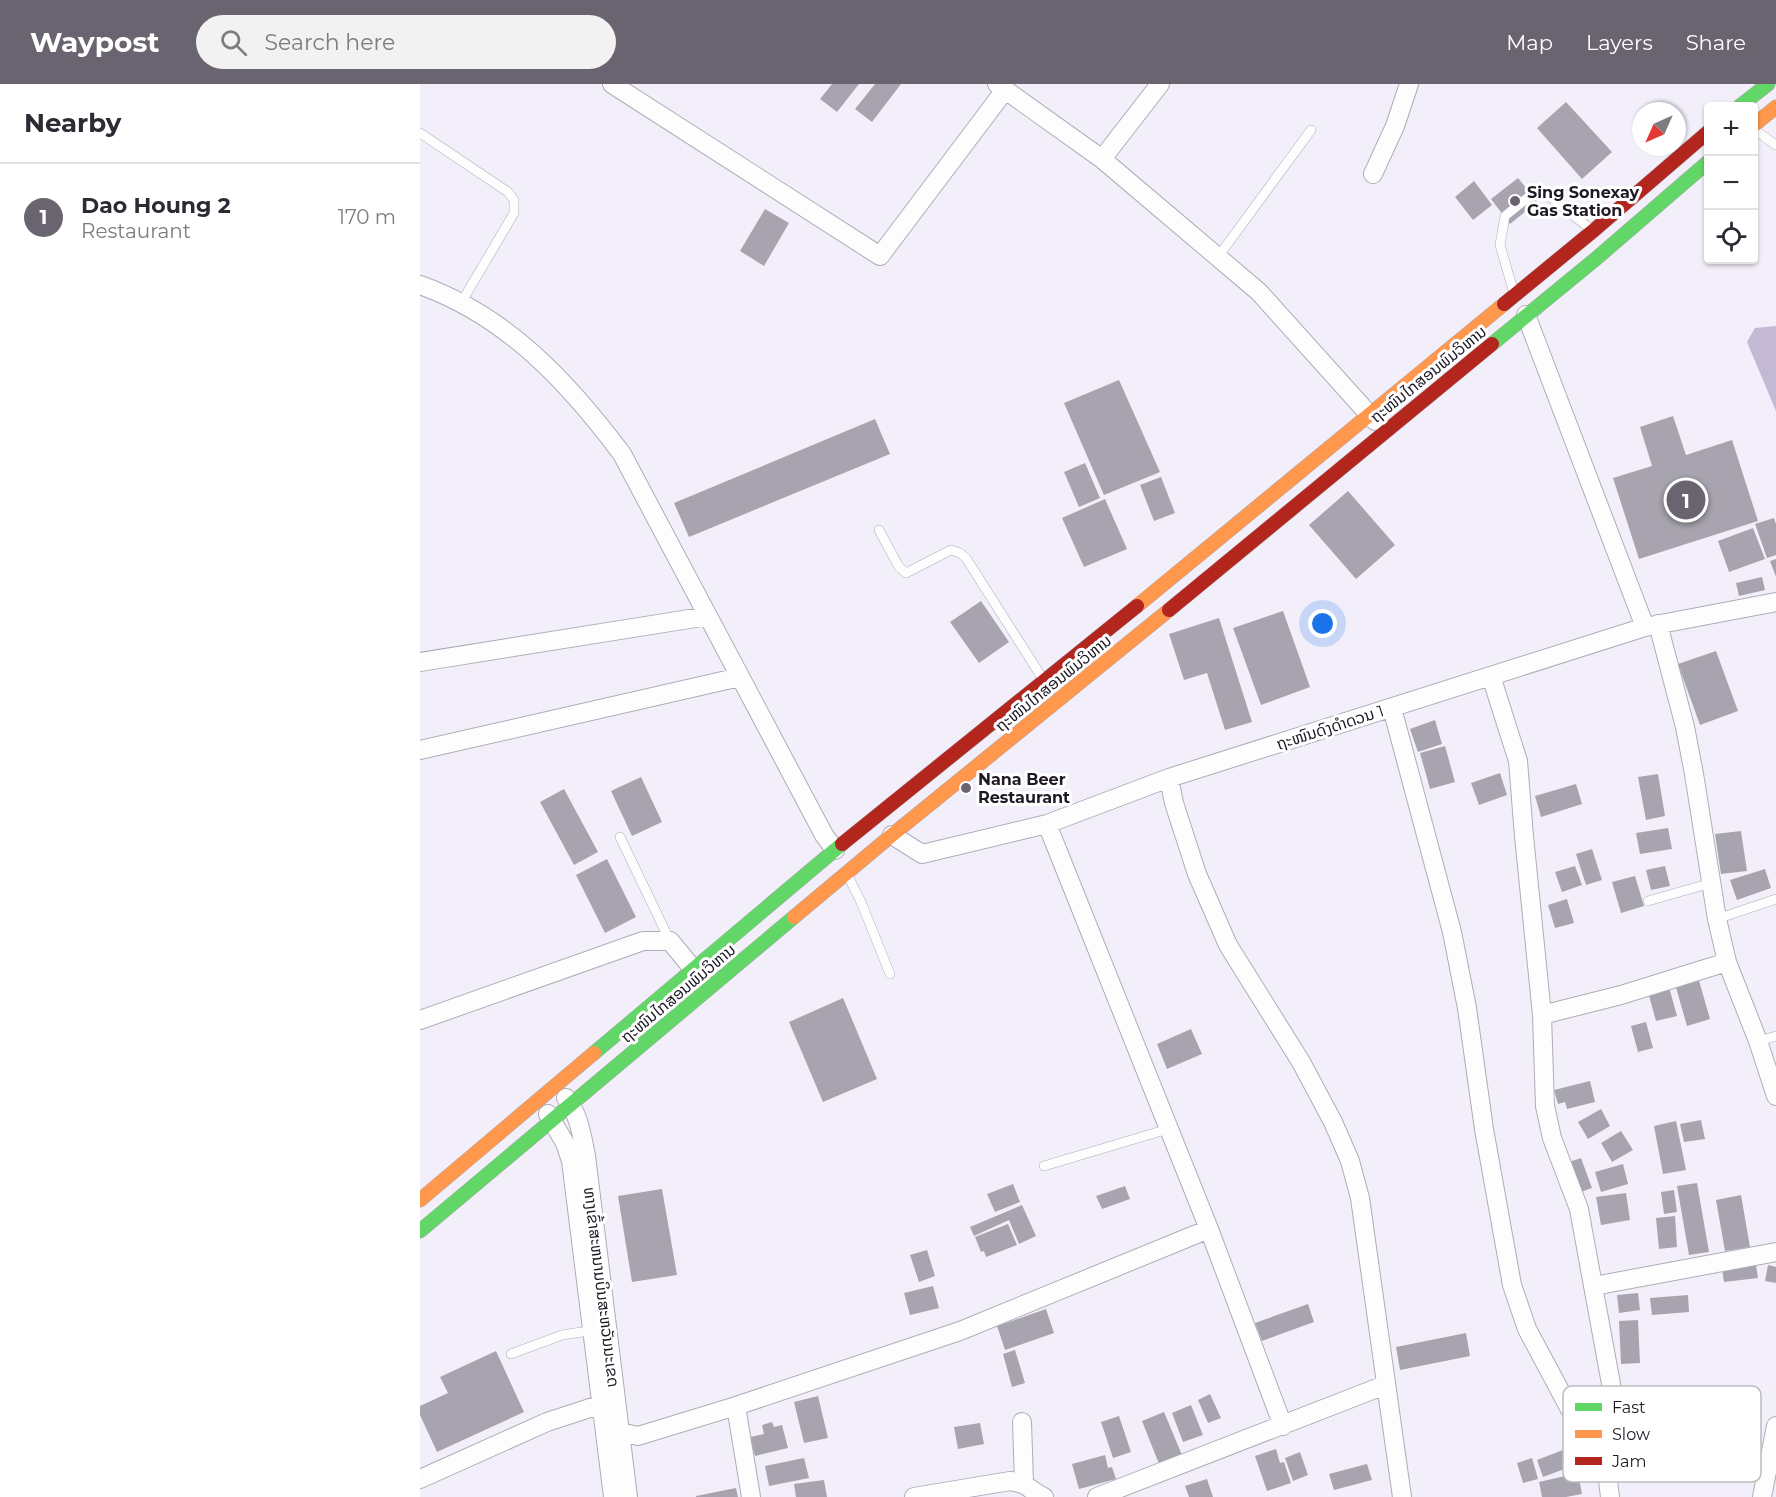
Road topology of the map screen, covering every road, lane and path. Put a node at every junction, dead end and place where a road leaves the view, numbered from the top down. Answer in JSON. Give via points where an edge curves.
{"nodes":[{"id":1,"x":612,"y":84,"type":"edge"},
{"id":2,"x":1161,"y":84,"type":"edge"},
{"id":3,"x":1409,"y":84,"type":"edge"},
{"id":4,"x":1768,"y":84,"type":"edge"},
{"id":5,"x":1001,"y":87,"type":"edge"},
{"id":6,"x":1745,"y":102,"type":"edge"},
{"id":7,"x":1776,"y":107,"type":"edge"},
{"id":8,"x":1758,"y":122,"type":"edge"},
{"id":9,"x":1311,"y":130,"type":"dead end"},
{"id":10,"x":420,"y":133,"type":"edge"},
{"id":11,"x":1758,"y":133,"type":"edge"},
{"id":12,"x":1704,"y":135,"type":"edge"},
{"id":13,"x":1776,"y":145,"type":"edge"},
{"id":14,"x":1102,"y":159,"type":"junction"},
{"id":15,"x":1704,"y":165,"type":"edge"},
{"id":16,"x":1372,"y":174,"type":"dead end"},
{"id":17,"x":1588,"y":235,"type":"junction"},
{"id":18,"x":1218,"y":257,"type":"junction"},
{"id":19,"x":1598,"y":257,"type":"junction"},
{"id":20,"x":420,"y":285,"type":"edge"},
{"id":21,"x":1515,"y":295,"type":"junction"},
{"id":22,"x":461,"y":303,"type":"junction"},
{"id":23,"x":1526,"y":315,"type":"junction"},
{"id":24,"x":1370,"y":414,"type":"junction"},
{"id":25,"x":1384,"y":432,"type":"junction"},
{"id":26,"x":879,"y":530,"type":"dead end"},
{"id":27,"x":1776,"y":602,"type":"edge"},
{"id":28,"x":708,"y":616,"type":"junction"},
{"id":29,"x":1651,"y":626,"type":"junction"},
{"id":30,"x":420,"y":662,"type":"edge"},
{"id":31,"x":740,"y":676,"type":"junction"},
{"id":32,"x":1491,"y":676,"type":"junction"},
{"id":33,"x":1044,"y":681,"type":"junction"},
{"id":34,"x":1392,"y":708,"type":"junction"},
{"id":35,"x":420,"y":750,"type":"edge"},
{"id":36,"x":1169,"y":778,"type":"junction"},
{"id":37,"x":1047,"y":824,"type":"junction"},
{"id":38,"x":892,"y":835,"type":"junction"},
{"id":39,"x":620,"y":837,"type":"dead end"},
{"id":40,"x":835,"y":850,"type":"junction"},
{"id":41,"x":847,"y":873,"type":"junction"},
{"id":42,"x":1711,"y":884,"type":"junction"},
{"id":43,"x":1776,"y":899,"type":"edge"},
{"id":44,"x":1648,"y":901,"type":"dead end"},
{"id":45,"x":1717,"y":919,"type":"junction"},
{"id":46,"x":670,"y":941,"type":"junction"},
{"id":47,"x":1727,"y":962,"type":"junction"},
{"id":48,"x":693,"y":970,"type":"junction"},
{"id":49,"x":890,"y":974,"type":"dead end"},
{"id":50,"x":1542,"y":1014,"type":"junction"},
{"id":51,"x":420,"y":1020,"type":"edge"},
{"id":52,"x":1767,"y":1038,"type":"edge"},
{"id":53,"x":555,"y":1085,"type":"junction"},
{"id":54,"x":1776,"y":1096,"type":"edge"},
{"id":55,"x":537,"y":1102,"type":"junction"},
{"id":56,"x":571,"y":1104,"type":"junction"},
{"id":57,"x":552,"y":1120,"type":"junction"},
{"id":58,"x":1168,"y":1130,"type":"junction"},
{"id":59,"x":1044,"y":1166,"type":"dead end"},
{"id":60,"x":420,"y":1200,"type":"edge"},
{"id":61,"x":1209,"y":1229,"type":"junction"},
{"id":62,"x":420,"y":1231,"type":"edge"},
{"id":63,"x":1776,"y":1252,"type":"edge"},
{"id":64,"x":1594,"y":1286,"type":"junction"},
{"id":65,"x":600,"y":1330,"type":"junction"},
{"id":66,"x":511,"y":1354,"type":"dead end"},
{"id":67,"x":1385,"y":1384,"type":"junction"},
{"id":68,"x":1611,"y":1386,"type":"edge"},
{"id":69,"x":1563,"y":1396,"type":"edge"},
{"id":70,"x":602,"y":1404,"type":"junction"},
{"id":71,"x":736,"y":1406,"type":"junction"},
{"id":72,"x":1022,"y":1422,"type":"dead end"},
{"id":73,"x":1283,"y":1426,"type":"junction"},
{"id":74,"x":1776,"y":1426,"type":"edge"},
{"id":75,"x":620,"y":1432,"type":"junction"},
{"id":76,"x":420,"y":1479,"type":"edge"},
{"id":77,"x":1608,"y":1482,"type":"edge"},
{"id":78,"x":1024,"y":1483,"type":"junction"},
{"id":79,"x":613,"y":1497,"type":"edge"},
{"id":80,"x":627,"y":1497,"type":"edge"},
{"id":81,"x":751,"y":1497,"type":"edge"},
{"id":82,"x":914,"y":1497,"type":"edge"},
{"id":83,"x":1044,"y":1497,"type":"edge"},
{"id":84,"x":1097,"y":1497,"type":"edge"},
{"id":85,"x":1402,"y":1497,"type":"edge"},
{"id":86,"x":1610,"y":1497,"type":"edge"},
{"id":87,"x":1762,"y":1497,"type":"edge"}],
"edges":[{"from":1,"to":5,"type":"street","via":[[880,256]]},
{"from":2,"to":14,"type":"street"},
{"from":3,"to":16,"type":"street","via":[[1395,126]]},
{"from":4,"to":6,"type":"highway"},
{"from":5,"to":14,"type":"street"},
{"from":7,"to":8,"type":"highway"},
{"from":9,"to":18,"type":"lane"},
{"from":10,"to":22,"type":"lane","via":[[508,192],[514,200],[514,213]]},
{"from":11,"to":13,"type":"lane"},
{"from":12,"to":17,"type":"highway","name":"ຖະໜົນໄກສອນພົມວິຫານ"},
{"from":14,"to":18,"type":"street"},
{"from":15,"to":19,"type":"highway","name":"ຖະໜົນໄກສອນພົມວິຫານ"},
{"from":17,"to":19,"type":"highway"},
{"from":17,"to":21,"type":"highway","name":"ຖະໜົນໄກສອນພົມວິຫານ"},
{"from":17,"to":21,"type":"lane","via":[[1548,196],[1531,195],[1505,216],[1500,245]]},
{"from":18,"to":24,"type":"street","via":[[1259,292]]},
{"from":19,"to":23,"type":"highway","name":"ຖະໜົນໄກສອນພົມວິຫານ"},
{"from":20,"to":22,"type":"street"},
{"from":21,"to":24,"type":"highway","name":"ຖະໜົນໄກສອນພົມວິຫານ"},
{"from":22,"to":28,"type":"street","via":[[533,353],[595,417],[622,454]]},
{"from":23,"to":25,"type":"highway","name":"ຖະໜົນໄກສອນພົມວິຫານ"},
{"from":23,"to":29,"type":"street"},
{"from":24,"to":25,"type":"street"},
{"from":24,"to":33,"type":"highway","name":"ຖະໜົນໄກສອນພົມວິຫານ"},
{"from":25,"to":38,"type":"highway","name":"ຖະໜົນໄກສອນພົມວິຫານ"},
{"from":26,"to":33,"type":"lane","via":[[906,573],[951,550],[966,558]]},
{"from":27,"to":29,"type":"street","name":"ຖະໜົນດົງດຳດວນ 1"},
{"from":28,"to":30,"type":"street"},
{"from":28,"to":31,"type":"street"},
{"from":29,"to":32,"type":"street","name":"ຖະໜົນດົງດຳດວນ 1"},
{"from":29,"to":42,"type":"street","via":[[1685,727]]},
{"from":31,"to":35,"type":"street"},
{"from":31,"to":40,"type":"street"},
{"from":32,"to":34,"type":"street","name":"ຖະໜົນດົງດຳດວນ 1"},
{"from":32,"to":50,"type":"street","via":[[1518,762]]},
{"from":33,"to":40,"type":"highway","name":"ຖະໜົນໄກສອນພົມວິຫານ"},
{"from":34,"to":36,"type":"street","name":"ຖະໜົນດົງດຳດວນ 1"},
{"from":34,"to":69,"type":"street","via":[[1452,932],[1512,1284],[1527,1329]]},
{"from":36,"to":37,"type":"street","name":"ຖະໜົນດົງດຳດວນ 1"},
{"from":36,"to":67,"type":"street","via":[[1197,874],[1228,945],[1301,1062],[1350,1161],[1360,1198]]},
{"from":37,"to":38,"type":"street","name":"ຖະໜົນດົງດຳດວນ 1","via":[[922,854]]},
{"from":37,"to":58,"type":"street"},
{"from":38,"to":41,"type":"highway","name":"ຖະໜົນໄກສອນພົມວິຫານ"},
{"from":39,"to":46,"type":"lane"},
{"from":40,"to":48,"type":"highway","name":"ຖະໜົນໄກສອນພົມວິຫານ"},
{"from":41,"to":49,"type":"lane"},
{"from":41,"to":56,"type":"highway","name":"ຖະໜົນໄກສອນພົມວິຫານ"},
{"from":42,"to":44,"type":"lane"},
{"from":42,"to":45,"type":"street"},
{"from":43,"to":45,"type":"lane"},
{"from":45,"to":47,"type":"street"},
{"from":46,"to":48,"type":"street"},
{"from":46,"to":51,"type":"street","via":[[643,941]]},
{"from":47,"to":50,"type":"street"},
{"from":47,"to":52,"type":"street"},
{"from":48,"to":53,"type":"highway","name":"ຖະໜົນໄກສອນພົມວິຫານ"},
{"from":50,"to":64,"type":"street","via":[[1545,1106],[1552,1138],[1579,1209]]},
{"from":52,"to":54,"type":"street"},
{"from":53,"to":55,"type":"highway","name":"ຖະໜົນໄກສອນພົມວິຫານ"},
{"from":53,"to":56,"type":"street","name":"ທາງເຂົ້າສະຫນາມບິນສະຫວັນນະເຂດ"},
{"from":55,"to":57,"type":"street","name":"ທາງເຂົ້າສະຫນາມບິນສະຫວັນນະເຂດ"},
{"from":55,"to":60,"type":"highway","name":"ຖະໜົນໄກສອນພົມວິຫານ"},
{"from":56,"to":57,"type":"highway","name":"ຖະໜົນໄກສອນພົມວິຫານ"},
{"from":56,"to":65,"type":"street","name":"ທາງເຂົ້າສະຫນາມບິນສະຫວັນນະເຂດ","via":[[586,1156]]},
{"from":57,"to":62,"type":"highway","name":"ຖະໜົນໄກສອນພົມວິຫານ"},
{"from":57,"to":65,"type":"street","name":"ທາງເຂົ້າສະຫນາມບິນສະຫວັນນະເຂດ","via":[[571,1161]]},
{"from":58,"to":59,"type":"lane"},
{"from":58,"to":61,"type":"street"},
{"from":61,"to":71,"type":"street","via":[[960,1331]]},
{"from":61,"to":73,"type":"street"},
{"from":63,"to":64,"type":"street"},
{"from":64,"to":68,"type":"street"},
{"from":65,"to":66,"type":"lane","via":[[562,1335]]},
{"from":65,"to":70,"type":"street","name":"ທາງເຂົ້າສະຫນາມບິນສະຫວັນນະເຂດ"},
{"from":65,"to":75,"type":"street","name":"ທາງເຂົ້າສະຫນາມບິນສະຫວັນນະເຂດ"},
{"from":67,"to":73,"type":"street"},
{"from":67,"to":85,"type":"street"},
{"from":70,"to":76,"type":"street","via":[[547,1422]]},
{"from":70,"to":79,"type":"street","name":"ທາງເຂົ້າສະຫນາມບິນສະຫວັນນະເຂດ"},
{"from":71,"to":75,"type":"street","via":[[638,1436]]},
{"from":71,"to":81,"type":"street"},
{"from":72,"to":78,"type":"street"},
{"from":73,"to":84,"type":"street"},
{"from":74,"to":87,"type":"street"},
{"from":75,"to":80,"type":"street","name":"ທາງເຂົ້າສະຫນາມບິນສະຫວັນນະເຂດ"},
{"from":77,"to":86,"type":"street"},
{"from":78,"to":82,"type":"street","via":[[1010,1481]]},
{"from":78,"to":83,"type":"street"}]}
